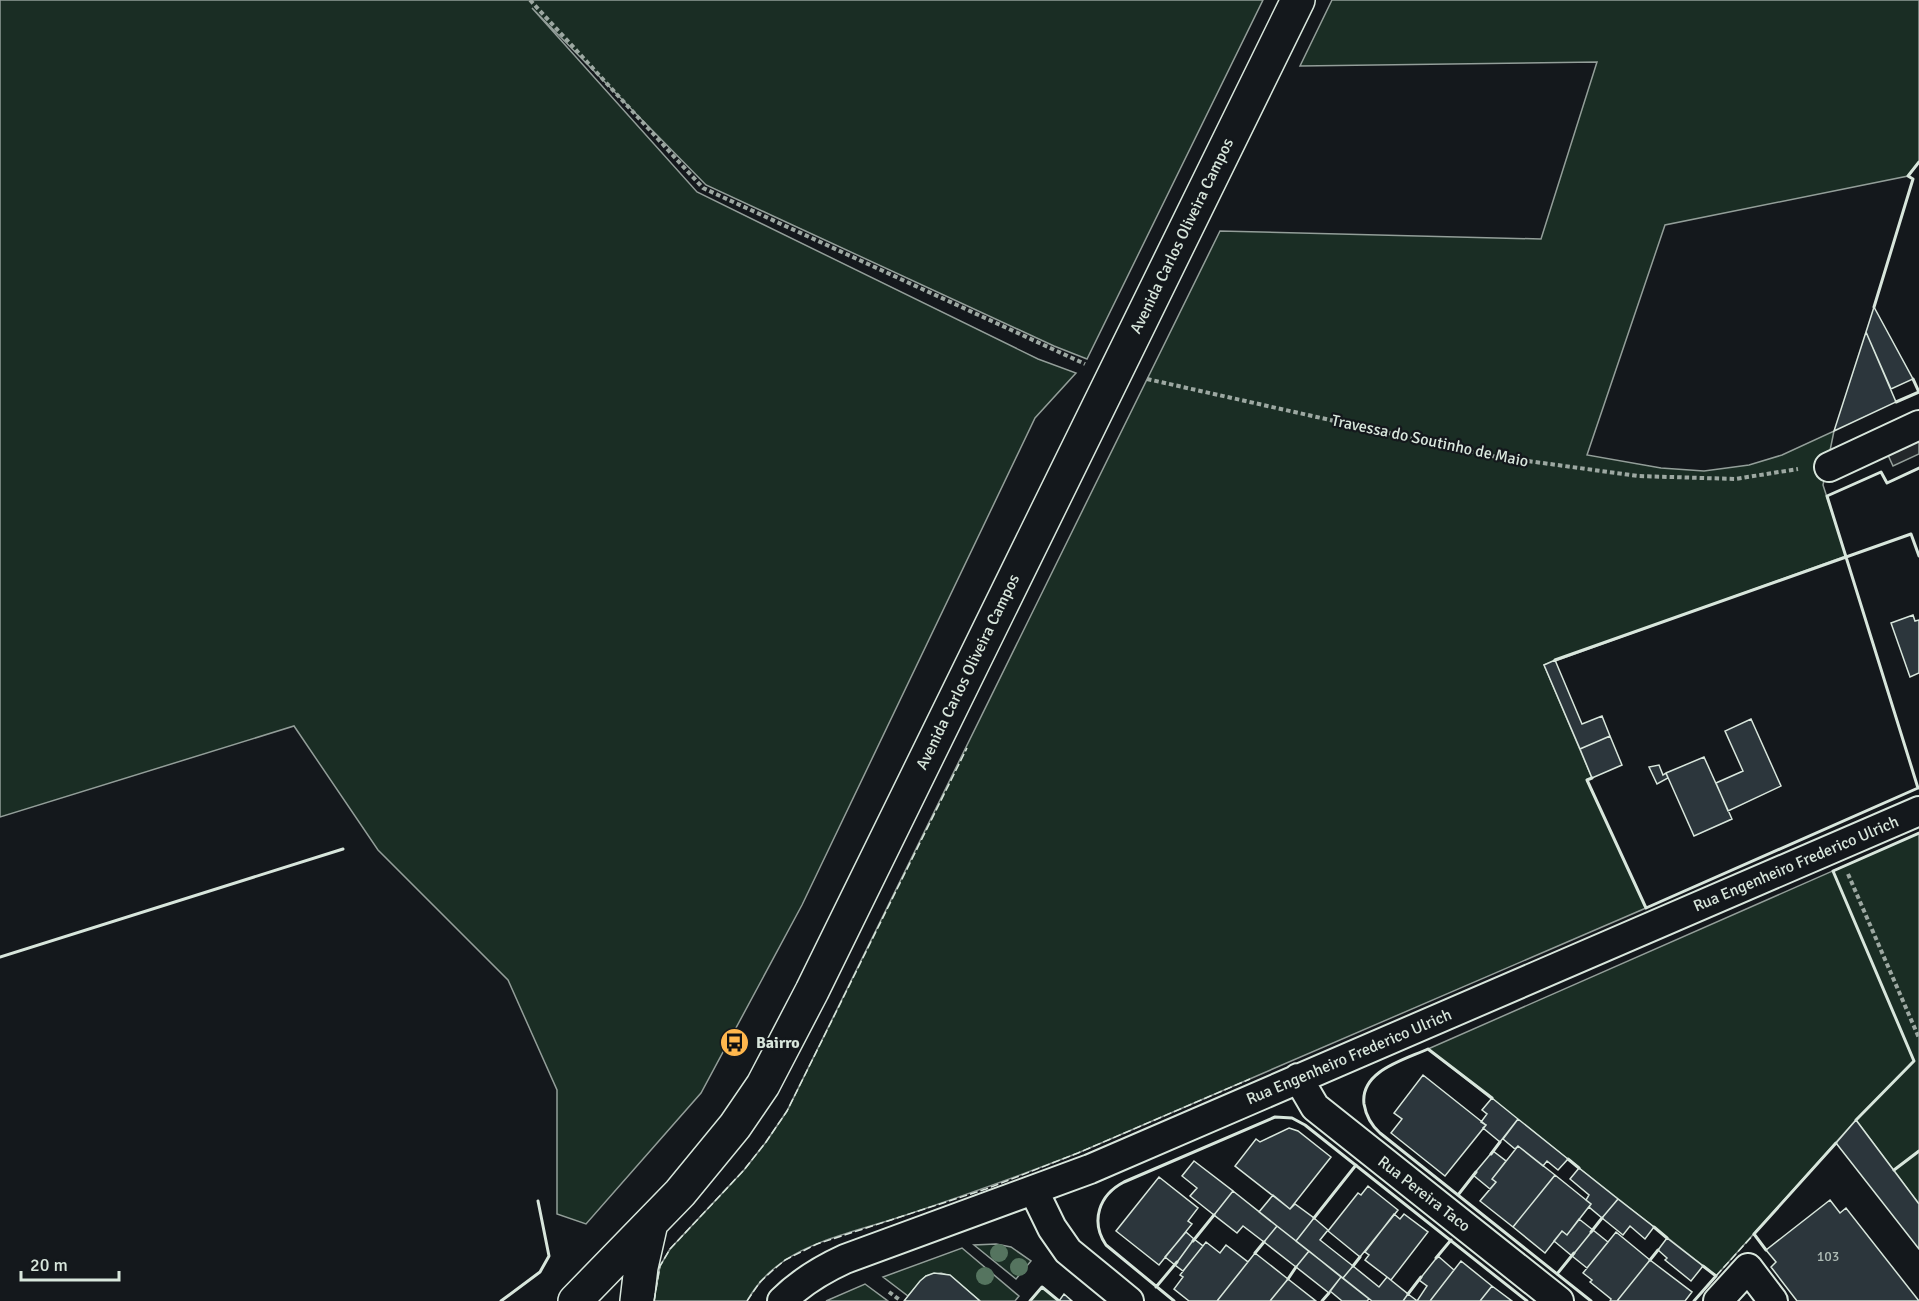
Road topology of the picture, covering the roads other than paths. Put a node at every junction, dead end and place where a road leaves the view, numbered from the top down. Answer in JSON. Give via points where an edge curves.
{"nodes":[{"id":1,"x":1298,"y":0,"type":"edge"},
{"id":2,"x":1919,"y":425,"type":"edge"},
{"id":3,"x":1829,"y":467,"type":"road end"},
{"id":4,"x":1919,"y":811,"type":"edge"},
{"id":5,"x":1299,"y":1078,"type":"junction"},
{"id":6,"x":1035,"y":1191,"type":"junction"},
{"id":7,"x":652,"y":1222,"type":"junction"},
{"id":8,"x":579,"y":1300,"type":"edge"},
{"id":9,"x":637,"y":1301,"type":"edge"},
{"id":10,"x":782,"y":1301,"type":"edge"},
{"id":11,"x":1129,"y":1301,"type":"edge"},
{"id":12,"x":1559,"y":1301,"type":"edge"},
{"id":13,"x":1718,"y":1301,"type":"edge"},
{"id":14,"x":1773,"y":1301,"type":"edge"}],
"edges":[{"from":1,"to":7,"type":"main road","name":"Avenida Carlos Oliveira Campos","via":[[763,1086],[706,1163]]},
{"from":2,"to":3,"type":"street"},
{"from":4,"to":5,"type":"street","name":"Rua Engenheiro Frederico Ulrich"},
{"from":5,"to":6,"type":"street","name":"Rua Engenheiro Frederico Ulrich"},
{"from":5,"to":12,"type":"street","name":"Rua Pereira Taco","via":[[1315,1107]]},
{"from":6,"to":10,"type":"street","name":"Rua Engenheiro Frederico Ulrich","via":[[845,1258],[817,1272]]},
{"from":6,"to":11,"type":"street","via":[[1068,1251]]},
{"from":7,"to":8,"type":"main road","name":"Avenida Carlos Oliveira Campos"},
{"from":7,"to":9,"type":"main road"},
{"from":13,"to":14,"type":"street","via":[[1748,1268]]}]}
